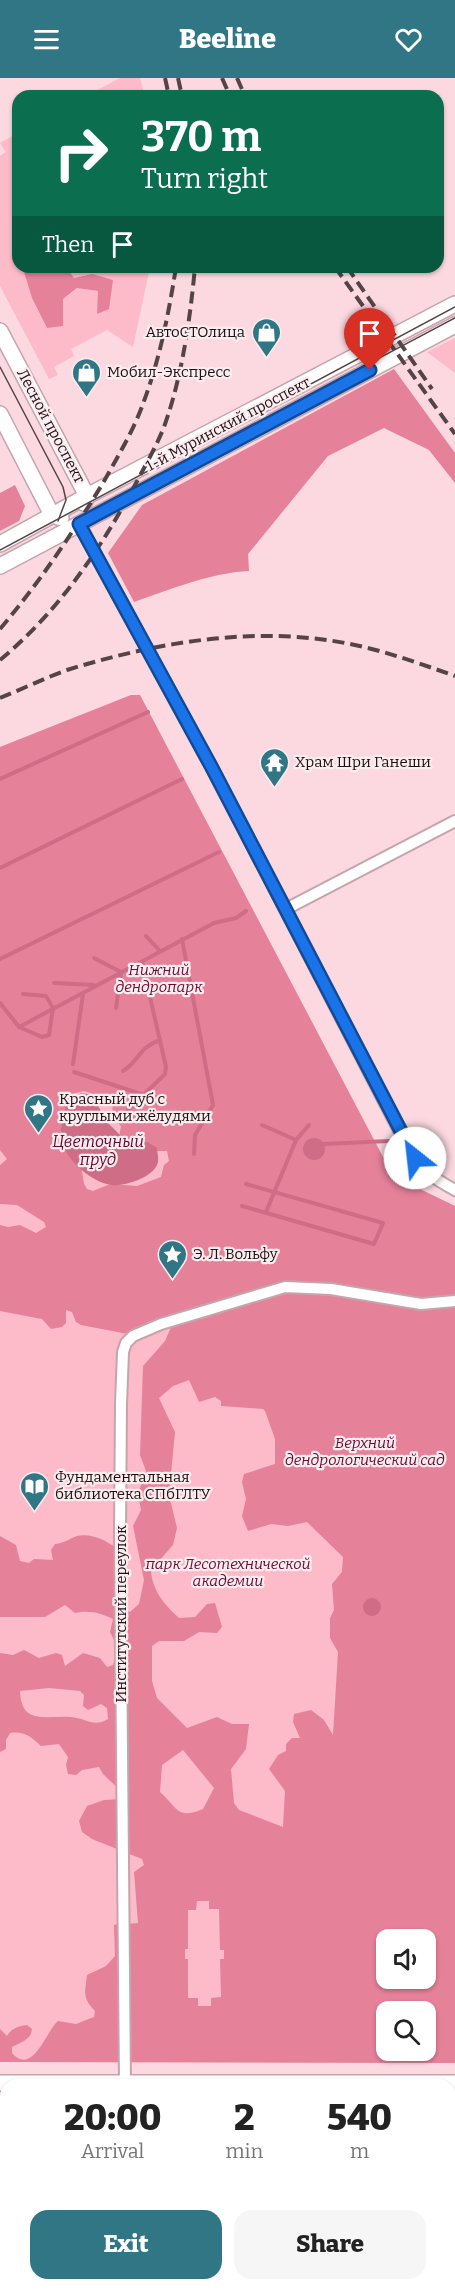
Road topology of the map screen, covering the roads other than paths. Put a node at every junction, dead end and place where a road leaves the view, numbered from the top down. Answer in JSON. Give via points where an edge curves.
{"nodes":[{"id":1,"x":455,"y":304,"type":"edge"},
{"id":2,"x":455,"y":325,"type":"edge"},
{"id":3,"x":0,"y":331,"type":"edge"},
{"id":4,"x":0,"y":414,"type":"edge"},
{"id":5,"x":87,"y":496,"type":"junction"},
{"id":6,"x":52,"y":515,"type":"junction"},
{"id":7,"x":79,"y":524,"type":"junction"},
{"id":8,"x":0,"y":544,"type":"edge"},
{"id":9,"x":0,"y":566,"type":"edge"},
{"id":10,"x":455,"y":821,"type":"edge"},
{"id":11,"x":286,"y":909,"type":"junction"},
{"id":12,"x":455,"y":1190,"type":"edge"},
{"id":13,"x":455,"y":1301,"type":"edge"},
{"id":14,"x":125,"y":2079,"type":"edge"}],
"edges":[{"from":1,"to":5,"type":"main road","name":"1-й Муринский проспект"},
{"from":2,"to":7,"type":"main road","name":"1-й Муринский проспект"},
{"from":3,"to":5,"type":"main road","name":"Лесной проспект"},
{"from":4,"to":6,"type":"main road"},
{"from":5,"to":6,"type":"main road","name":"1-й Муринский проспект"},
{"from":5,"to":7,"type":"main road","name":"Лесной проспект"},
{"from":6,"to":7,"type":"main road"},
{"from":6,"to":8,"type":"main road","name":"1-й Муринский проспект"},
{"from":7,"to":9,"type":"main road","name":"1-й Муринский проспект"},
{"from":7,"to":11,"type":"street"},
{"from":10,"to":11,"type":"street"},
{"from":11,"to":12,"type":"street","via":[[408,1148],[431,1178]]},
{"from":13,"to":14,"type":"street","name":"Институтский переулок","via":[[421,1304],[285,1287],[161,1324],[126,1343],[120,1508]]}]}
